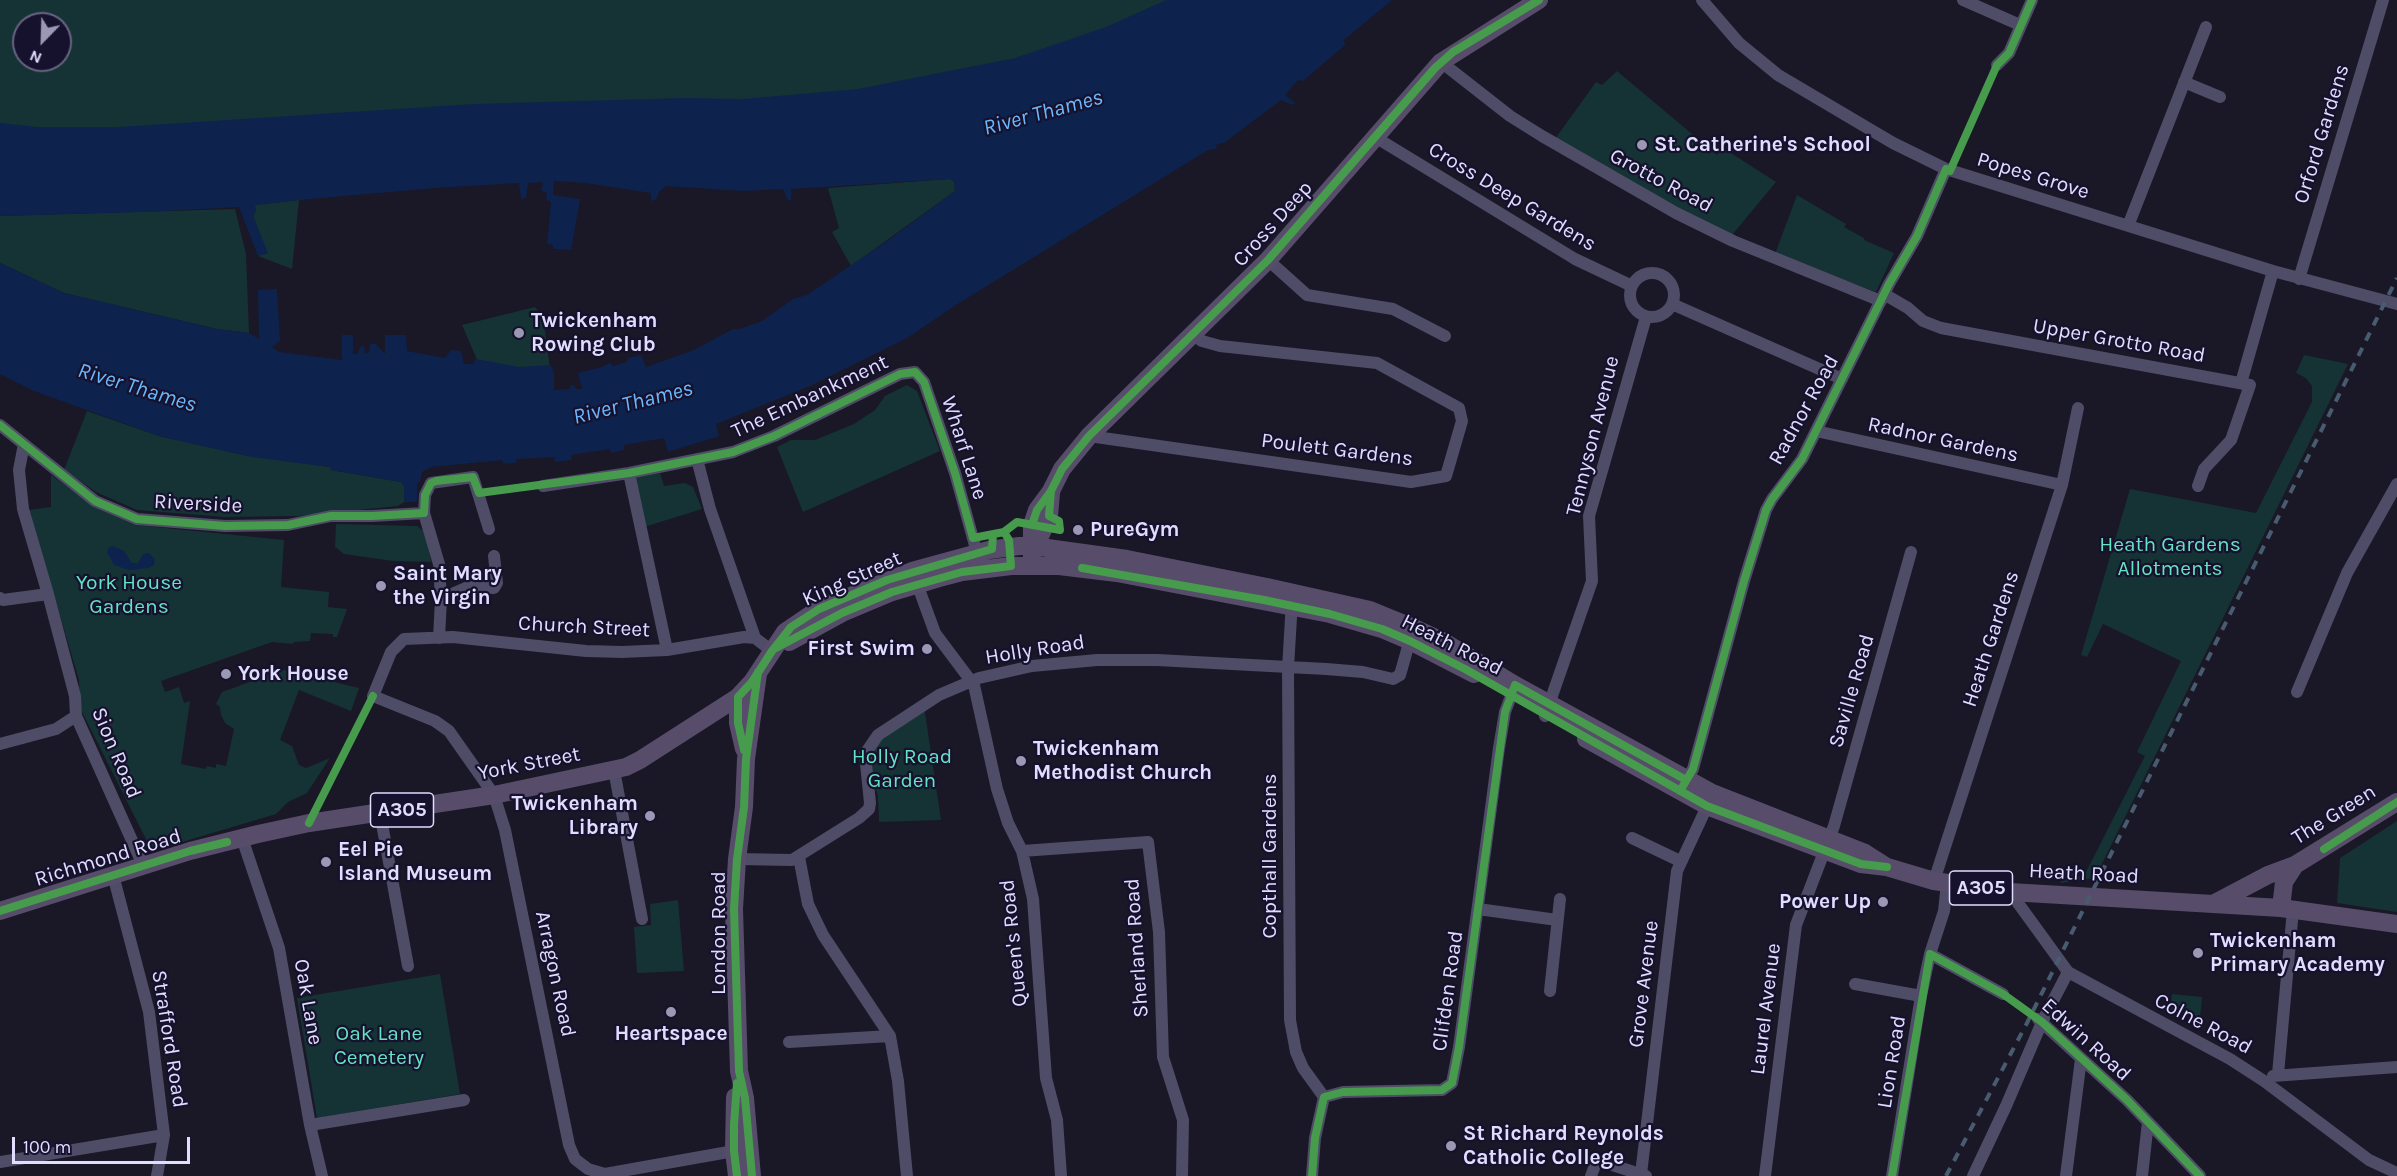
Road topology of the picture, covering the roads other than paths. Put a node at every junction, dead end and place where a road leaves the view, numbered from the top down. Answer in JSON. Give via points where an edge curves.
{"nodes":[{"id":1,"x":1539,"y":0,"type":"edge"},
{"id":2,"x":1702,"y":0,"type":"edge"},
{"id":3,"x":1963,"y":0,"type":"edge"},
{"id":4,"x":2032,"y":0,"type":"edge"},
{"id":5,"x":2383,"y":0,"type":"edge"},
{"id":6,"x":2020,"y":25,"type":"junction"},
{"id":7,"x":2206,"y":27,"type":"dead end"},
{"id":8,"x":1440,"y":62,"type":"junction"},
{"id":9,"x":1997,"y":65,"type":"dead end"},
{"id":10,"x":2184,"y":82,"type":"junction"},
{"id":11,"x":2220,"y":97,"type":"dead end"},
{"id":12,"x":1375,"y":137,"type":"junction"},
{"id":13,"x":1946,"y":169,"type":"junction"},
{"id":14,"x":2128,"y":226,"type":"junction"},
{"id":15,"x":1268,"y":260,"type":"junction"},
{"id":16,"x":2273,"y":271,"type":"junction"},
{"id":17,"x":2299,"y":279,"type":"junction"},
{"id":18,"x":1632,"y":286,"type":"junction"},
{"id":19,"x":1882,"y":298,"type":"junction"},
{"id":20,"x":1672,"y":304,"type":"junction"},
{"id":21,"x":2397,"y":304,"type":"edge"},
{"id":22,"x":1646,"y":316,"type":"junction"},
{"id":23,"x":1192,"y":334,"type":"junction"},
{"id":24,"x":1445,"y":336,"type":"dead end"},
{"id":25,"x":915,"y":372,"type":"joint"},
{"id":26,"x":1842,"y":379,"type":"junction"},
{"id":27,"x":2241,"y":383,"type":"junction"},
{"id":28,"x":2078,"y":408,"type":"dead end"},
{"id":29,"x":0,"y":425,"type":"edge"},
{"id":30,"x":1816,"y":431,"type":"junction"},
{"id":31,"x":1089,"y":436,"type":"junction"},
{"id":32,"x":24,"y":444,"type":"junction"},
{"id":33,"x":697,"y":459,"type":"junction"},
{"id":34,"x":629,"y":473,"type":"junction"},
{"id":35,"x":2397,"y":484,"type":"edge"},
{"id":36,"x":2062,"y":485,"type":"junction"},
{"id":37,"x":543,"y":486,"type":"dead end"},
{"id":38,"x":2198,"y":486,"type":"dead end"},
{"id":39,"x":424,"y":513,"type":"junction"},
{"id":40,"x":489,"y":529,"type":"dead end"},
{"id":41,"x":1033,"y":546,"type":"junction"},
{"id":42,"x":1911,"y":552,"type":"dead end"},
{"id":43,"x":977,"y":553,"type":"junction"},
{"id":44,"x":494,"y":556,"type":"dead end"},
{"id":45,"x":1032,"y":565,"type":"junction"},
{"id":46,"x":915,"y":577,"type":"junction"},
{"id":47,"x":48,"y":594,"type":"junction"},
{"id":48,"x":0,"y":598,"type":"edge"},
{"id":49,"x":441,"y":599,"type":"junction"},
{"id":50,"x":1292,"y":599,"type":"junction"},
{"id":51,"x":1412,"y":634,"type":"junction"},
{"id":52,"x":439,"y":638,"type":"junction"},
{"id":53,"x":755,"y":638,"type":"junction"},
{"id":54,"x":667,"y":650,"type":"junction"},
{"id":55,"x":772,"y":651,"type":"junction"},
{"id":56,"x":1288,"y":668,"type":"junction"},
{"id":57,"x":758,"y":672,"type":"junction"},
{"id":58,"x":972,"y":681,"type":"junction"},
{"id":59,"x":2297,"y":692,"type":"dead end"},
{"id":60,"x":373,"y":696,"type":"joint"},
{"id":61,"x":1511,"y":696,"type":"junction"},
{"id":62,"x":738,"y":697,"type":"junction"},
{"id":63,"x":1547,"y":710,"type":"junction"},
{"id":64,"x":76,"y":716,"type":"junction"},
{"id":65,"x":0,"y":744,"type":"edge"},
{"id":66,"x":746,"y":759,"type":"junction"},
{"id":67,"x":614,"y":770,"type":"junction"},
{"id":68,"x":1683,"y":785,"type":"junction"},
{"id":69,"x":494,"y":795,"type":"junction"},
{"id":70,"x":1710,"y":799,"type":"junction"},
{"id":71,"x":2397,"y":802,"type":"edge"},
{"id":72,"x":380,"y":813,"type":"junction"},
{"id":73,"x":309,"y":823,"type":"joint"},
{"id":74,"x":242,"y":838,"type":"junction"},
{"id":75,"x":1632,"y":838,"type":"dead end"},
{"id":76,"x":1826,"y":845,"type":"junction"},
{"id":77,"x":1022,"y":851,"type":"junction"},
{"id":78,"x":799,"y":857,"type":"junction"},
{"id":79,"x":737,"y":859,"type":"junction"},
{"id":80,"x":1680,"y":861,"type":"junction"},
{"id":81,"x":143,"y":865,"type":"junction"},
{"id":82,"x":2295,"y":865,"type":"junction"},
{"id":83,"x":113,"y":875,"type":"junction"},
{"id":84,"x":1941,"y":882,"type":"junction"},
{"id":85,"x":2010,"y":892,"type":"junction"},
{"id":86,"x":1560,"y":899,"type":"dead end"},
{"id":87,"x":2215,"y":903,"type":"junction"},
{"id":88,"x":1478,"y":909,"type":"junction"},
{"id":89,"x":2287,"y":909,"type":"junction"},
{"id":90,"x":0,"y":910,"type":"edge"},
{"id":91,"x":642,"y":920,"type":"dead end"},
{"id":92,"x":1557,"y":920,"type":"junction"},
{"id":93,"x":2397,"y":924,"type":"edge"},
{"id":94,"x":1930,"y":954,"type":"junction"},
{"id":95,"x":408,"y":966,"type":"dead end"},
{"id":96,"x":2068,"y":972,"type":"junction"},
{"id":97,"x":1855,"y":984,"type":"dead end"},
{"id":98,"x":1550,"y":991,"type":"dead end"},
{"id":99,"x":2003,"y":994,"type":"dead end"},
{"id":100,"x":1921,"y":996,"type":"junction"},
{"id":101,"x":2040,"y":1021,"type":"junction"},
{"id":102,"x":890,"y":1036,"type":"junction"},
{"id":103,"x":789,"y":1042,"type":"dead end"},
{"id":104,"x":2081,"y":1059,"type":"junction"},
{"id":105,"x":2397,"y":1067,"type":"edge"},
{"id":106,"x":2278,"y":1074,"type":"junction"},
{"id":107,"x":2264,"y":1081,"type":"junction"},
{"id":108,"x":1324,"y":1097,"type":"junction"},
{"id":109,"x":464,"y":1100,"type":"dead end"},
{"id":110,"x":2148,"y":1122,"type":"junction"},
{"id":111,"x":310,"y":1125,"type":"junction"},
{"id":112,"x":164,"y":1135,"type":"junction"},
{"id":113,"x":741,"y":1150,"type":"junction"},
{"id":114,"x":0,"y":1162,"type":"edge"},
{"id":115,"x":2397,"y":1173,"type":"edge"},
{"id":116,"x":1644,"y":1175,"type":"edge"},
{"id":117,"x":157,"y":1176,"type":"edge"},
{"id":118,"x":322,"y":1176,"type":"edge"},
{"id":119,"x":737,"y":1176,"type":"edge"},
{"id":120,"x":752,"y":1176,"type":"edge"},
{"id":121,"x":907,"y":1176,"type":"edge"},
{"id":122,"x":1061,"y":1176,"type":"edge"},
{"id":123,"x":1182,"y":1176,"type":"edge"},
{"id":124,"x":1312,"y":1176,"type":"edge"},
{"id":125,"x":1591,"y":1176,"type":"edge"},
{"id":126,"x":1765,"y":1176,"type":"edge"},
{"id":127,"x":1892,"y":1176,"type":"edge"},
{"id":128,"x":1973,"y":1176,"type":"edge"},
{"id":129,"x":2066,"y":1176,"type":"edge"},
{"id":130,"x":2142,"y":1176,"type":"edge"},
{"id":131,"x":2200,"y":1176,"type":"edge"}],
"edges":[{"from":1,"to":8,"type":"main road","name":"Cross Deep"},
{"from":2,"to":13,"type":"street","name":"Popes Grove","via":[[1739,43],[1778,75],[1893,143]]},
{"from":3,"to":6,"type":"street"},
{"from":4,"to":6,"type":"street"},
{"from":5,"to":17,"type":"street","name":"Orford Gardens"},
{"from":6,"to":9,"type":"street","via":[[2009,52]]},
{"from":7,"to":10,"type":"street"},
{"from":8,"to":12,"type":"main road","name":"Cross Deep"},
{"from":8,"to":19,"type":"street","name":"Grotto Road","via":[[1510,116],[1676,213],[1754,250]]},
{"from":10,"to":11,"type":"street"},
{"from":10,"to":14,"type":"street"},
{"from":12,"to":15,"type":"main road","name":"Cross Deep"},
{"from":12,"to":18,"type":"street","name":"Cross Deep Gardens","via":[[1575,260]]},
{"from":13,"to":14,"type":"street","name":"Popes Grove"},
{"from":13,"to":19,"type":"street","name":"Radnor Road","via":[[1917,236]]},
{"from":14,"to":16,"type":"street","name":"Popes Grove"},
{"from":15,"to":23,"type":"main road","name":"Cross Deep"},
{"from":15,"to":24,"type":"street","via":[[1307,295],[1394,309]]},
{"from":16,"to":17,"type":"street","name":"Popes Grove"},
{"from":16,"to":27,"type":"street"},
{"from":17,"to":21,"type":"street","name":"Popes Grove"},
{"from":18,"to":20,"type":"street","via":[[1649,273],[1659,273],[1672,287]]},
{"from":18,"to":22,"type":"street","via":[[1633,306]]},
{"from":19,"to":26,"type":"street","name":"Radnor Road"},
{"from":19,"to":27,"type":"street","name":"Upper Grotto Road","via":[[1941,328]]},
{"from":20,"to":22,"type":"street","via":[[1666,313]]},
{"from":20,"to":26,"type":"street"},
{"from":22,"to":63,"type":"street","name":"Tennyson Avenue","via":[[1589,516],[1592,581]]},
{"from":23,"to":31,"type":"main road","name":"Cross Deep"},
{"from":23,"to":31,"type":"street","name":"Poulett Gardens","via":[[1220,346],[1377,363],[1458,408],[1462,421],[1446,476],[1411,482]]},
{"from":25,"to":33,"type":"street","name":"The Embankment","via":[[900,374],[734,452]]},
{"from":25,"to":43,"type":"street","name":"Wharf Lane","via":[[924,382]]},
{"from":26,"to":30,"type":"street","name":"Radnor Road"},
{"from":27,"to":38,"type":"street","via":[[2250,385],[2231,440],[2204,470]]},
{"from":28,"to":36,"type":"street","name":"Heath Gardens"},
{"from":29,"to":32,"type":"street","name":"Riverside"},
{"from":30,"to":36,"type":"street","name":"Radnor Gardens"},
{"from":30,"to":68,"type":"street","name":"Radnor Road","via":[[1803,459],[1767,510],[1693,769]]},
{"from":31,"to":41,"type":"main road","name":"Cross Deep","via":[[1062,469],[1051,491],[1049,516]]},
{"from":32,"to":39,"type":"street","name":"Riverside","via":[[95,501],[136,519],[225,526],[288,525],[331,516]]},
{"from":32,"to":47,"type":"street","name":"Sion Road","via":[[20,470],[23,509]]},
{"from":33,"to":34,"type":"street","name":"The Embankment"},
{"from":33,"to":53,"type":"street","via":[[710,509]]},
{"from":34,"to":37,"type":"street","name":"The Embankment"},
{"from":34,"to":54,"type":"street"},
{"from":35,"to":59,"type":"street","via":[[2348,573]]},
{"from":36,"to":84,"type":"street","name":"Heath Gardens"},
{"from":39,"to":40,"type":"street","via":[[425,495],[431,483],[473,477]]},
{"from":39,"to":49,"type":"street","via":[[439,564]]},
{"from":41,"to":43,"type":"main road","name":"King Street","number":"A305"},
{"from":41,"to":45,"type":"main road","name":"Cross Deep"},
{"from":41,"to":50,"type":"main road","name":"Heath Road","number":"A305","via":[[1127,560]]},
{"from":42,"to":76,"type":"street","name":"Saville Road"},
{"from":43,"to":46,"type":"main road","name":"King Street","number":"A305"},
{"from":44,"to":49,"type":"street","via":[[494,588],[468,587]]},
{"from":45,"to":46,"type":"main road","name":"King Street","number":"A305"},
{"from":45,"to":50,"type":"main road","name":"Heath Road","number":"A305","via":[[1117,573]]},
{"from":46,"to":55,"type":"main road","name":"King Street","number":"A305","via":[[819,609],[791,627]]},
{"from":46,"to":58,"type":"street","name":"Queen's Road","via":[[935,633]]},
{"from":47,"to":48,"type":"street"},
{"from":47,"to":64,"type":"street","name":"Sion Road","via":[[75,696]]},
{"from":49,"to":52,"type":"street"},
{"from":50,"to":51,"type":"main road","name":"Heath Road","number":"A305","via":[[1330,614]]},
{"from":50,"to":56,"type":"street","name":"Copthall Gardens"},
{"from":51,"to":56,"type":"street","name":"Holly Road","via":[[1397,678]]},
{"from":51,"to":61,"type":"main road","name":"Heath Road","number":"A305"},
{"from":51,"to":63,"type":"main road","name":"Heath Road","number":"A305","via":[[1444,642]]},
{"from":52,"to":54,"type":"street","name":"Church Street","via":[[586,651]]},
{"from":52,"to":60,"type":"street","name":"Church Street","via":[[404,639],[392,652]]},
{"from":53,"to":54,"type":"street","name":"Church Street"},
{"from":53,"to":55,"type":"street"},
{"from":55,"to":57,"type":"main road","name":"London Road"},
{"from":56,"to":58,"type":"street","name":"Holly Road","via":[[1096,660],[1032,666]]},
{"from":56,"to":108,"type":"street","name":"Copthall Gardens","via":[[1290,1020],[1303,1068]]},
{"from":57,"to":62,"type":"main road","name":"London Road"},
{"from":57,"to":66,"type":"main road","name":"London Road"},
{"from":58,"to":77,"type":"street","name":"Queen's Road","via":[[998,789]]},
{"from":58,"to":78,"type":"street","name":"Holly Road","via":[[939,695],[878,735],[865,754],[869,809]]},
{"from":60,"to":69,"type":"street","name":"Arragon Road","via":[[428,718],[449,731]]},
{"from":61,"to":63,"type":"main road","name":"Heath Road","number":"A305"},
{"from":61,"to":88,"type":"street","name":"Clifden Road","via":[[1505,712]]},
{"from":62,"to":66,"type":"main road","name":"London Road","via":[[738,728]]},
{"from":62,"to":67,"type":"main road","name":"York Street","number":"A305","via":[[640,760]]},
{"from":63,"to":68,"type":"main road","name":"Heath Road","number":"A305"},
{"from":64,"to":65,"type":"street","via":[[56,729]]},
{"from":64,"to":81,"type":"street","name":"Sion Road"},
{"from":66,"to":79,"type":"main road","name":"London Road"},
{"from":67,"to":69,"type":"main road","name":"York Street","number":"A305"},
{"from":67,"to":91,"type":"street"},
{"from":68,"to":70,"type":"main road","name":"Heath Road","number":"A305"},
{"from":69,"to":72,"type":"main road","name":"York Street","number":"A305"},
{"from":69,"to":113,"type":"street","name":"Arragon Road","via":[[505,830],[575,1159],[588,1169],[605,1174]]},
{"from":70,"to":76,"type":"main road","name":"Heath Road","number":"A305"},
{"from":70,"to":80,"type":"street","name":"Grove Avenue"},
{"from":71,"to":82,"type":"main road","name":"The Green"},
{"from":72,"to":73,"type":"main road","name":"York Street","number":"A305"},
{"from":72,"to":95,"type":"street"},
{"from":73,"to":74,"type":"main road","name":"Richmond Road","number":"A305"},
{"from":74,"to":81,"type":"main road","name":"Richmond Road","number":"A305"},
{"from":74,"to":111,"type":"street","name":"Oak Lane","via":[[279,948]]},
{"from":75,"to":80,"type":"street"},
{"from":76,"to":84,"type":"main road","name":"Heath Road","number":"A305","via":[[1861,864]]},
{"from":76,"to":126,"type":"street","name":"Laurel Avenue","via":[[1796,925]]},
{"from":77,"to":122,"type":"street","name":"Queen's Road","via":[[1033,898],[1046,1078],[1057,1120]]},
{"from":77,"to":123,"type":"street","name":"Sherland Road","via":[[1148,842],[1159,932],[1163,1057],[1183,1120]]},
{"from":78,"to":79,"type":"street","name":"Holly Road"},
{"from":78,"to":102,"type":"street","via":[[808,904],[823,935]]},
{"from":79,"to":113,"type":"main road","name":"London Road","via":[[734,931]]},
{"from":80,"to":116,"type":"street","name":"Grove Avenue"},
{"from":81,"to":83,"type":"main road","name":"Richmond Road","number":"A305"},
{"from":82,"to":87,"type":"main road","name":"The Green"},
{"from":82,"to":89,"type":"main road","name":"The Green","via":[[2284,882]]},
{"from":83,"to":90,"type":"main road","name":"Richmond Road","number":"A305"},
{"from":83,"to":112,"type":"street","name":"Strafford Road","via":[[149,1012]]},
{"from":84,"to":85,"type":"main road","name":"Heath Road","number":"A305"},
{"from":84,"to":94,"type":"street","name":"Lion Road","via":[[1943,917]]},
{"from":85,"to":87,"type":"main road","name":"Heath Road","number":"A305"},
{"from":85,"to":96,"type":"street","name":"Colne Road"},
{"from":86,"to":92,"type":"street"},
{"from":87,"to":89,"type":"main road","name":"Heath Road"},
{"from":88,"to":92,"type":"street"},
{"from":88,"to":108,"type":"street","name":"Clifden Road","via":[[1452,1083],[1442,1090],[1343,1092]]},
{"from":89,"to":93,"type":"main road"},
{"from":89,"to":106,"type":"street"},
{"from":92,"to":98,"type":"street"},
{"from":94,"to":99,"type":"street"},
{"from":94,"to":100,"type":"street","name":"Lion Road"},
{"from":96,"to":101,"type":"street"},
{"from":96,"to":107,"type":"street","name":"Colne Road"},
{"from":97,"to":100,"type":"street"},
{"from":100,"to":127,"type":"street","name":"Lion Road"},
{"from":101,"to":104,"type":"street","name":"Edwin Road"},
{"from":101,"to":128,"type":"street"},
{"from":102,"to":103,"type":"street"},
{"from":102,"to":121,"type":"street"},
{"from":104,"to":110,"type":"street","name":"Edwin Road"},
{"from":104,"to":129,"type":"street"},
{"from":105,"to":106,"type":"street"},
{"from":106,"to":107,"type":"street"},
{"from":107,"to":115,"type":"street","name":"Colne Road","via":[[2369,1160]]},
{"from":108,"to":124,"type":"street"},
{"from":109,"to":111,"type":"street"},
{"from":110,"to":130,"type":"street"},
{"from":110,"to":131,"type":"street","name":"Edwin Road"},
{"from":111,"to":118,"type":"street","name":"Oak Lane"},
{"from":112,"to":114,"type":"street"},
{"from":112,"to":117,"type":"street","name":"Strafford Road"},
{"from":113,"to":119,"type":"main road","name":"London Road"},
{"from":113,"to":120,"type":"main road","name":"London Road"},
{"from":116,"to":125,"type":"street","via":[[1597,1160]]}]}
